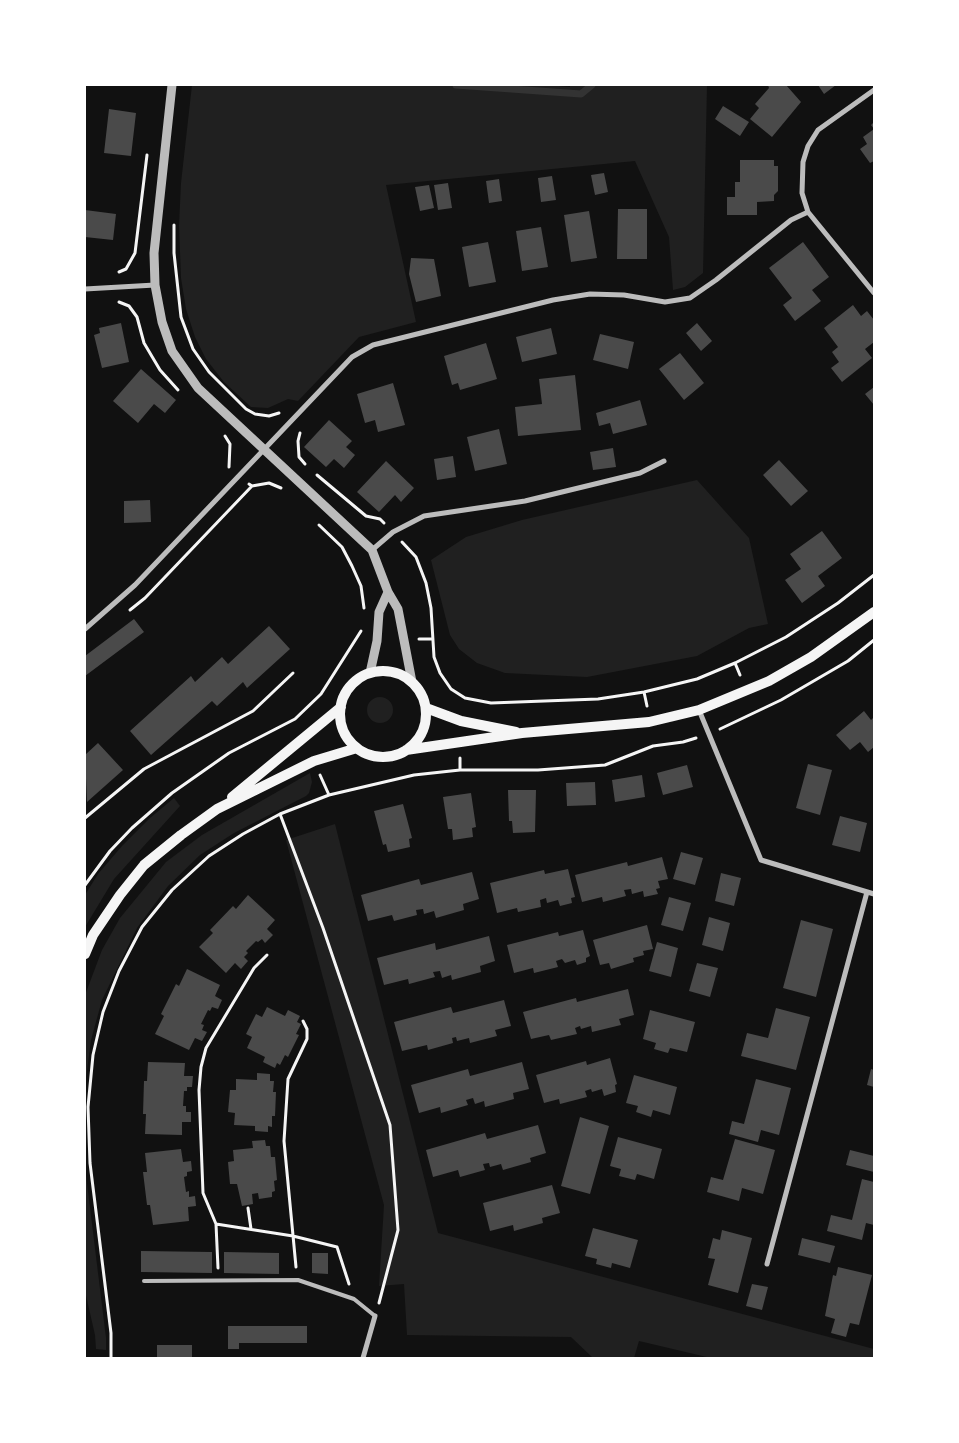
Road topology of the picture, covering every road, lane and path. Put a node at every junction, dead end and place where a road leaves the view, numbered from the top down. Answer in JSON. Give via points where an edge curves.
{"nodes":[{"id":1,"x":172,"y":85,"type":"edge"},
{"id":2,"x":874,"y":90,"type":"edge"},
{"id":3,"x":147,"y":154,"type":"dead end"},
{"id":4,"x":808,"y":212,"type":"junction"},
{"id":5,"x":174,"y":224,"type":"dead end"},
{"id":6,"x":155,"y":285,"type":"junction"},
{"id":7,"x":116,"y":286,"type":"junction"},
{"id":8,"x":85,"y":289,"type":"edge"},
{"id":9,"x":874,"y":294,"type":"edge"},
{"id":10,"x":184,"y":396,"type":"dead end"},
{"id":11,"x":291,"y":420,"type":"junction"},
{"id":12,"x":224,"y":433,"type":"dead end"},
{"id":13,"x":265,"y":450,"type":"junction"},
{"id":14,"x":664,"y":461,"type":"dead end"},
{"id":15,"x":306,"y":466,"type":"dead end"},
{"id":16,"x":314,"y":472,"type":"dead end"},
{"id":17,"x":238,"y":476,"type":"junction"},
{"id":18,"x":284,"y":489,"type":"dead end"},
{"id":19,"x":316,"y":522,"type":"dead end"},
{"id":20,"x":393,"y":532,"type":"junction"},
{"id":21,"x":372,"y":550,"type":"junction"},
{"id":22,"x":874,"y":575,"type":"edge"},
{"id":23,"x":388,"y":592,"type":"junction"},
{"id":24,"x":874,"y":612,"type":"edge"},
{"id":25,"x":363,"y":616,"type":"dead end"},
{"id":26,"x":362,"y":624,"type":"dead end"},
{"id":27,"x":85,"y":629,"type":"edge"},
{"id":28,"x":874,"y":640,"type":"edge"},
{"id":29,"x":293,"y":673,"type":"dead end"},
{"id":30,"x":370,"y":673,"type":"junction"},
{"id":31,"x":412,"y":682,"type":"junction"},
{"id":32,"x":341,"y":707,"type":"junction"},
{"id":33,"x":426,"y":708,"type":"junction"},
{"id":34,"x":699,"y":710,"type":"junction"},
{"id":35,"x":522,"y":733,"type":"junction"},
{"id":36,"x":708,"y":734,"type":"junction"},
{"id":37,"x":357,"y":748,"type":"junction"},
{"id":38,"x":406,"y":750,"type":"junction"},
{"id":39,"x":217,"y":809,"type":"junction"},
{"id":40,"x":280,"y":814,"type":"junction"},
{"id":41,"x":85,"y":818,"type":"edge"},
{"id":42,"x":85,"y":885,"type":"edge"},
{"id":43,"x":867,"y":892,"type":"junction"},
{"id":44,"x":874,"y":894,"type":"edge"},
{"id":45,"x":85,"y":954,"type":"edge"},
{"id":46,"x":267,"y":954,"type":"dead end"},
{"id":47,"x":303,"y":1021,"type":"dead end"},
{"id":48,"x":248,"y":1208,"type":"dead end"},
{"id":49,"x":216,"y":1224,"type":"junction"},
{"id":50,"x":251,"y":1229,"type":"junction"},
{"id":51,"x":294,"y":1236,"type":"junction"},
{"id":52,"x":767,"y":1264,"type":"dead end"},
{"id":53,"x":298,"y":1280,"type":"junction"},
{"id":54,"x":144,"y":1281,"type":"dead end"},
{"id":55,"x":218,"y":1281,"type":"junction"},
{"id":56,"x":354,"y":1299,"type":"junction"},
{"id":57,"x":375,"y":1316,"type":"junction"},
{"id":58,"x":111,"y":1358,"type":"edge"},
{"id":59,"x":364,"y":1358,"type":"edge"}],
"edges":[{"from":1,"to":6,"type":"street","via":[[154,253]]},
{"from":2,"to":4,"type":"street","via":[[818,130],[808,146],[803,162],[802,193]]},
{"from":3,"to":7,"type":"path","via":[[135,253],[126,269],[115,274]]},
{"from":4,"to":9,"type":"street"},
{"from":4,"to":11,"type":"street","via":[[791,220],[690,298],[666,302],[624,295],[590,294],[535,304],[373,345],[352,357]]},
{"from":5,"to":11,"type":"path","via":[[181,317],[193,349],[209,372],[246,409],[269,416],[282,411]]},
{"from":6,"to":7,"type":"street"},
{"from":6,"to":13,"type":"street","via":[[170,344],[189,378]]},
{"from":7,"to":8,"type":"street"},
{"from":7,"to":10,"type":"path","via":[[119,302],[128,306],[137,317],[144,343],[160,370]]},
{"from":11,"to":13,"type":"street"},
{"from":11,"to":15,"type":"path","via":[[301,430],[299,457]]},
{"from":12,"to":17,"type":"path","via":[[230,444],[228,466]]},
{"from":13,"to":17,"type":"street"},
{"from":13,"to":21,"type":"street"},
{"from":14,"to":20,"type":"street","via":[[640,473],[525,501],[424,516]]},
{"from":16,"to":20,"type":"path","via":[[366,516],[380,519]]},
{"from":17,"to":18,"type":"path","via":[[252,486],[269,483]]},
{"from":17,"to":27,"type":"street","via":[[135,585]]},
{"from":19,"to":25,"type":"path","via":[[342,547],[352,566],[360,586]]},
{"from":20,"to":21,"type":"street"},
{"from":20,"to":22,"type":"path","via":[[416,557],[421,568],[431,608],[434,657],[440,673],[451,688],[465,698],[492,703],[598,699],[697,679],[793,632]]},
{"from":21,"to":23,"type":"street"},
{"from":23,"to":30,"type":"street","via":[[379,612]]},
{"from":23,"to":31,"type":"street","via":[[398,610]]},
{"from":24,"to":34,"type":"main road","via":[[811,657],[769,681]]},
{"from":26,"to":42,"type":"path","via":[[361,632],[342,664],[321,694],[296,719],[229,753],[172,793],[110,851]]},
{"from":28,"to":36,"type":"path","via":[[848,661],[781,700]]},
{"from":29,"to":41,"type":"path","via":[[253,711],[144,769]]},
{"from":30,"to":31,"type":"main road","via":[[390,672]]},
{"from":30,"to":32,"type":"main road","via":[[352,685]]},
{"from":31,"to":33,"type":"main road","via":[[420,691]]},
{"from":32,"to":37,"type":"main road","via":[[344,731]]},
{"from":32,"to":39,"type":"main road"},
{"from":33,"to":35,"type":"main road","via":[[461,721]]},
{"from":33,"to":38,"type":"main road","via":[[423,730]]},
{"from":34,"to":35,"type":"main road","via":[[649,722]]},
{"from":34,"to":36,"type":"street"},
{"from":35,"to":38,"type":"main road"},
{"from":36,"to":40,"type":"path","via":[[653,746],[605,765],[538,770],[460,770],[414,775],[328,795]]},
{"from":36,"to":43,"type":"street","via":[[761,860]]},
{"from":37,"to":38,"type":"main road","via":[[370,755],[384,757]]},
{"from":37,"to":39,"type":"main road","via":[[314,761]]},
{"from":39,"to":45,"type":"main road","via":[[144,865],[93,935]]},
{"from":40,"to":57,"type":"path","via":[[323,928],[390,1125],[398,1230]]},
{"from":40,"to":58,"type":"path","via":[[210,856],[172,890],[142,927],[119,971],[103,1012],[93,1055],[88,1107],[90,1163],[111,1333]]},
{"from":43,"to":44,"type":"street"},
{"from":43,"to":52,"type":"street"},
{"from":46,"to":49,"type":"path","via":[[254,968],[206,1048],[201,1067],[203,1193]]},
{"from":47,"to":51,"type":"path","via":[[307,1039],[288,1079],[284,1141]]},
{"from":48,"to":50,"type":"path"},
{"from":49,"to":50,"type":"path"},
{"from":49,"to":55,"type":"path"},
{"from":50,"to":51,"type":"path"},
{"from":51,"to":53,"type":"path"},
{"from":51,"to":56,"type":"path","via":[[337,1247]]},
{"from":53,"to":55,"type":"lane"},
{"from":53,"to":56,"type":"lane"},
{"from":54,"to":55,"type":"lane"},
{"from":56,"to":57,"type":"lane"},
{"from":57,"to":59,"type":"street"}]}
